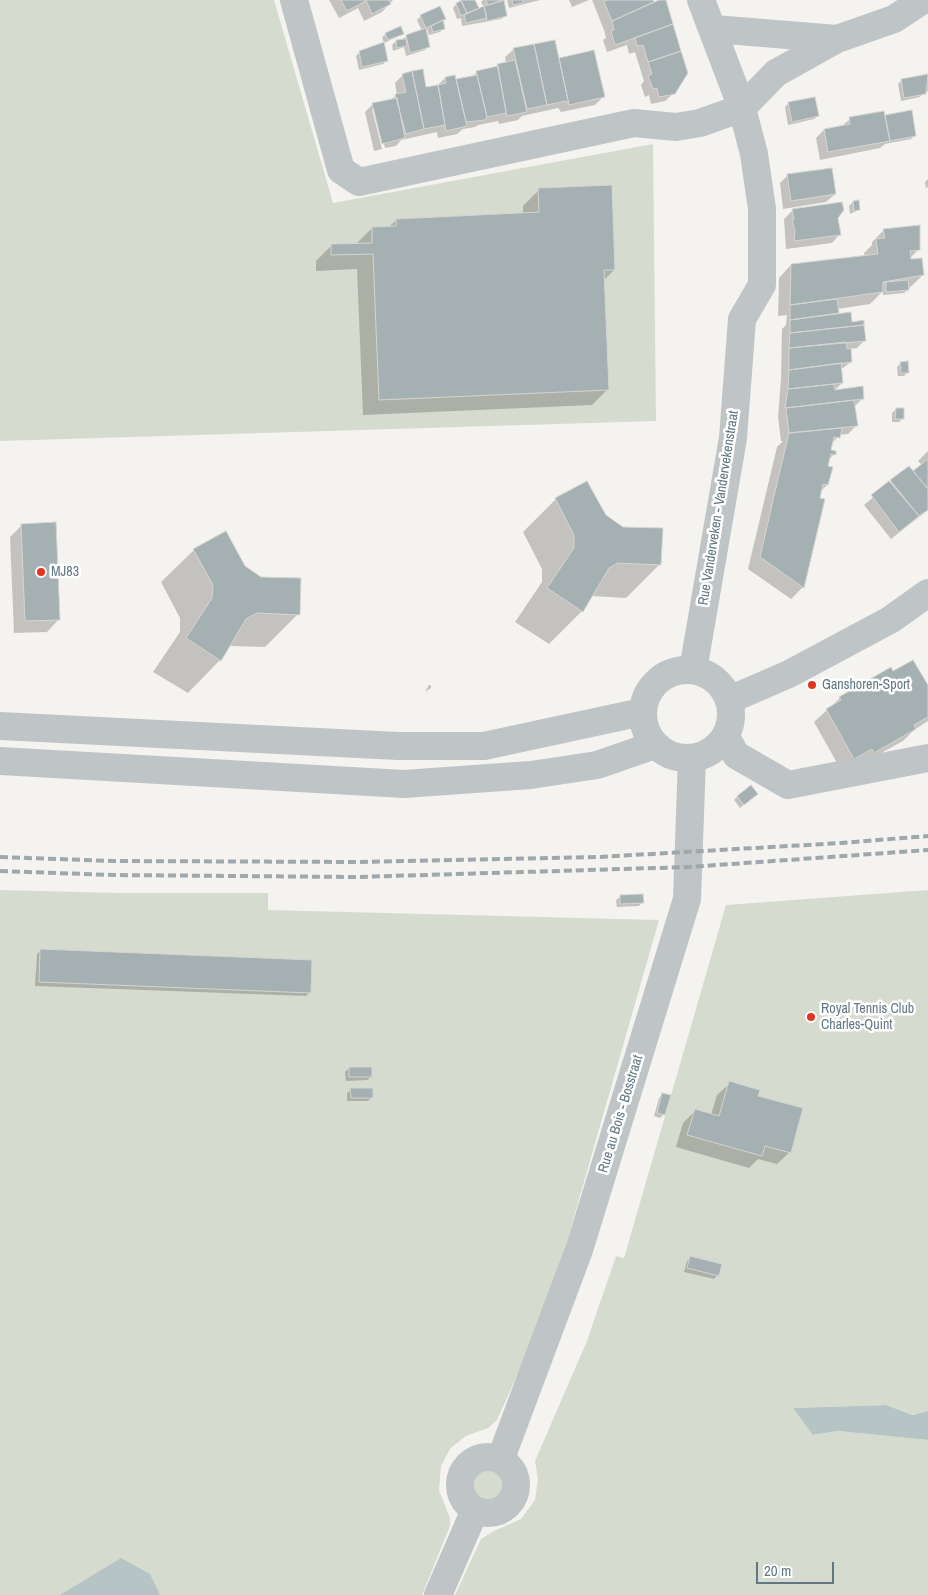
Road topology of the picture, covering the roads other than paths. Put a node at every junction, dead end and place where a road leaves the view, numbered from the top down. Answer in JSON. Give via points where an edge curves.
{"nodes":[{"id":1,"x":294,"y":0,"type":"edge"},
{"id":2,"x":701,"y":0,"type":"edge"},
{"id":3,"x":923,"y":0,"type":"edge"},
{"id":4,"x":714,"y":29,"type":"junction"},
{"id":5,"x":837,"y":39,"type":"junction"},
{"id":6,"x":742,"y":108,"type":"junction"},
{"id":7,"x":928,"y":593,"type":"edge"},
{"id":8,"x":693,"y":670,"type":"junction"},
{"id":9,"x":729,"y":700,"type":"junction"},
{"id":10,"x":642,"y":712,"type":"junction"},
{"id":11,"x":0,"y":726,"type":"edge"},
{"id":12,"x":726,"y":736,"type":"junction"},
{"id":13,"x":655,"y":745,"type":"junction"},
{"id":14,"x":692,"y":758,"type":"junction"},
{"id":15,"x":928,"y":758,"type":"edge"},
{"id":16,"x":0,"y":761,"type":"edge"},
{"id":17,"x":500,"y":1458,"type":"junction"},
{"id":18,"x":475,"y":1510,"type":"junction"},
{"id":19,"x":438,"y":1595,"type":"edge"}],
"edges":[{"from":1,"to":6,"type":"street","via":[[341,170],[359,182],[634,123],[676,127],[700,123]]},
{"from":2,"to":4,"type":"street","name":"Rue Vanderveken - Vandervekenstraat"},
{"from":3,"to":5,"type":"street","via":[[894,19]]},
{"from":4,"to":5,"type":"street"},
{"from":4,"to":6,"type":"street","name":"Rue Vanderveken - Vandervekenstraat"},
{"from":5,"to":6,"type":"street","via":[[776,72]]},
{"from":6,"to":8,"type":"street","name":"Rue Vanderveken - Vandervekenstraat","via":[[754,154],[762,209],[762,285],[742,319],[733,438]]},
{"from":7,"to":9,"type":"street","via":[[890,620],[789,674]]},
{"from":8,"to":9,"type":"street","via":[[708,675],[721,685]]},
{"from":8,"to":10,"type":"street","via":[[669,673],[658,680],[650,689]]},
{"from":9,"to":12,"type":"street","via":[[731,721]]},
{"from":10,"to":11,"type":"street","via":[[484,746],[398,746]]},
{"from":10,"to":13,"type":"street","via":[[643,724]]},
{"from":12,"to":14,"type":"street","via":[[706,754]]},
{"from":12,"to":15,"type":"street","via":[[736,755],[788,785]]},
{"from":13,"to":14,"type":"street","via":[[672,756]]},
{"from":13,"to":16,"type":"street","via":[[597,765],[531,775],[404,784]]},
{"from":14,"to":17,"type":"street","name":"Rue au Bois - Bosstraat","via":[[686,899],[579,1250]]},
{"from":17,"to":18,"type":"street","via":[[485,1456],[463,1471],[460,1485],[466,1502]]},
{"from":17,"to":18,"type":"street","via":[[513,1470],[517,1479],[516,1493],[499,1511]]},
{"from":18,"to":19,"type":"street"}]}
